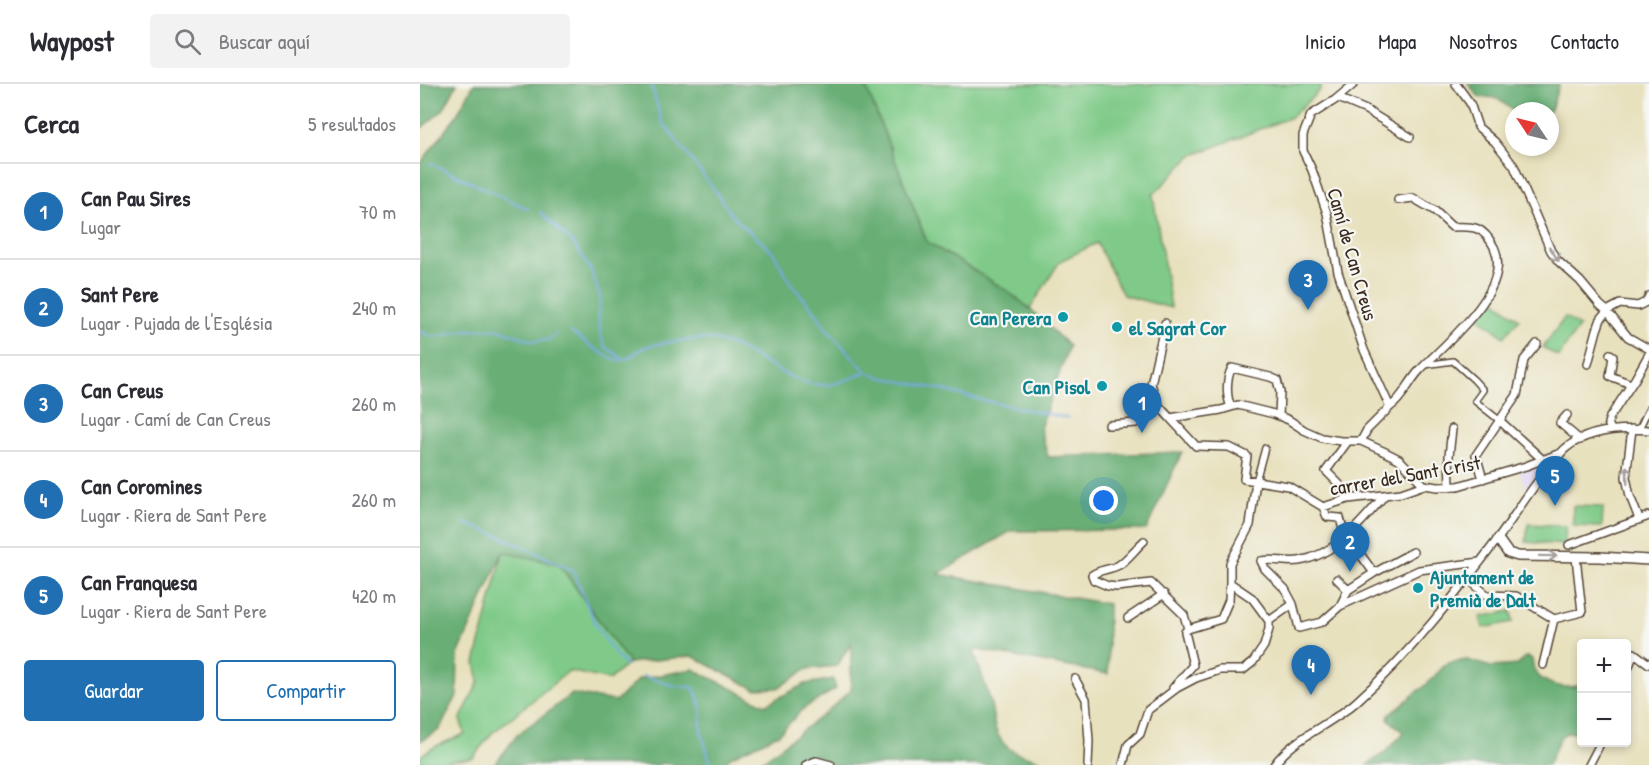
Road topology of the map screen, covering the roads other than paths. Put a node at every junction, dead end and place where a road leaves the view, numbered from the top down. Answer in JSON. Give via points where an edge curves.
{"nodes":[{"id":1,"x":1354,"y":84,"type":"edge"},
{"id":2,"x":1456,"y":84,"type":"edge"},
{"id":3,"x":1338,"y":98,"type":"junction"},
{"id":4,"x":1410,"y":137,"type":"dead end"},
{"id":5,"x":1398,"y":200,"type":"dead end"},
{"id":6,"x":1649,"y":296,"type":"edge"},
{"id":7,"x":1607,"y":311,"type":"junction"},
{"id":8,"x":1165,"y":323,"type":"dead end"},
{"id":9,"x":1537,"y":344,"type":"dead end"},
{"id":10,"x":1649,"y":349,"type":"edge"},
{"id":11,"x":1610,"y":354,"type":"dead end"},
{"id":12,"x":1649,"y":354,"type":"edge"},
{"id":13,"x":1588,"y":364,"type":"dead end"},
{"id":14,"x":1425,"y":365,"type":"junction"},
{"id":15,"x":1632,"y":384,"type":"junction"},
{"id":16,"x":1158,"y":405,"type":"junction"},
{"id":17,"x":1231,"y":407,"type":"junction"},
{"id":18,"x":1390,"y":407,"type":"junction"},
{"id":19,"x":1649,"y":408,"type":"edge"},
{"id":20,"x":1567,"y":415,"type":"dead end"},
{"id":21,"x":1279,"y":416,"type":"junction"},
{"id":22,"x":1170,"y":418,"type":"junction"},
{"id":23,"x":1499,"y":420,"type":"junction"},
{"id":24,"x":1109,"y":425,"type":"dead end"},
{"id":25,"x":1452,"y":429,"type":"dead end"},
{"id":26,"x":1635,"y":429,"type":"junction"},
{"id":27,"x":1611,"y":430,"type":"junction"},
{"id":28,"x":1649,"y":430,"type":"edge"},
{"id":29,"x":1580,"y":440,"type":"junction"},
{"id":30,"x":1348,"y":441,"type":"junction"},
{"id":31,"x":1361,"y":441,"type":"junction"},
{"id":32,"x":1265,"y":448,"type":"dead end"},
{"id":33,"x":1561,"y":453,"type":"junction"},
{"id":34,"x":1542,"y":460,"type":"junction"},
{"id":35,"x":1483,"y":479,"type":"junction"},
{"id":36,"x":1256,"y":481,"type":"junction"},
{"id":37,"x":1424,"y":485,"type":"junction"},
{"id":38,"x":1450,"y":486,"type":"junction"},
{"id":39,"x":1384,"y":496,"type":"junction"},
{"id":40,"x":1348,"y":499,"type":"junction"},
{"id":41,"x":1323,"y":507,"type":"junction"},
{"id":42,"x":1646,"y":518,"type":"edge"},
{"id":43,"x":1346,"y":537,"type":"junction"},
{"id":44,"x":1498,"y":539,"type":"junction"},
{"id":45,"x":1144,"y":541,"type":"dead end"},
{"id":46,"x":1569,"y":545,"type":"dead end"},
{"id":47,"x":1413,"y":552,"type":"dead end"},
{"id":48,"x":1576,"y":557,"type":"junction"},
{"id":49,"x":1649,"y":560,"type":"edge"},
{"id":50,"x":1480,"y":562,"type":"junction"},
{"id":51,"x":1374,"y":573,"type":"junction"},
{"id":52,"x":1467,"y":578,"type":"junction"},
{"id":53,"x":1337,"y":579,"type":"dead end"},
{"id":54,"x":1230,"y":583,"type":"junction"},
{"id":55,"x":1347,"y":590,"type":"junction"},
{"id":56,"x":1164,"y":594,"type":"junction"},
{"id":57,"x":1293,"y":604,"type":"junction"},
{"id":58,"x":1340,"y":606,"type":"junction"},
{"id":59,"x":1128,"y":618,"type":"dead end"},
{"id":60,"x":1554,"y":619,"type":"junction"},
{"id":61,"x":1269,"y":621,"type":"junction"},
{"id":62,"x":1188,"y":629,"type":"junction"},
{"id":63,"x":1631,"y":661,"type":"edge"},
{"id":64,"x":1649,"y":664,"type":"edge"},
{"id":65,"x":1543,"y":665,"type":"dead end"},
{"id":66,"x":1075,"y":679,"type":"dead end"},
{"id":67,"x":1168,"y":695,"type":"junction"},
{"id":68,"x":1598,"y":747,"type":"edge"},
{"id":69,"x":806,"y":765,"type":"edge"},
{"id":70,"x":831,"y":765,"type":"edge"},
{"id":71,"x":1088,"y":765,"type":"edge"},
{"id":72,"x":1123,"y":765,"type":"edge"},
{"id":73,"x":1274,"y":765,"type":"edge"},
{"id":74,"x":1589,"y":765,"type":"edge"}],
"edges":[{"from":1,"to":3,"type":"street","name":"Camí de Can Creus"},
{"from":2,"to":7,"type":"street","one_way":true,"via":[[1470,103],[1478,127],[1514,166],[1555,256]]},
{"from":3,"to":4,"type":"street"},
{"from":3,"to":18,"type":"street","name":"Camí de Can Creus","via":[[1311,115],[1303,151],[1327,213],[1338,272],[1364,350]]},
{"from":5,"to":14,"type":"street","via":[[1413,198],[1452,227],[1472,226],[1488,236],[1496,253],[1498,271],[1487,297],[1473,317]]},
{"from":6,"to":7,"type":"street","via":[[1638,306],[1620,304]]},
{"from":7,"to":10,"type":"street","via":[[1628,337]]},
{"from":7,"to":13,"type":"street","via":[[1597,330]]},
{"from":8,"to":16,"type":"street","via":[[1151,384]]},
{"from":9,"to":23,"type":"street","via":[[1524,360],[1517,395]]},
{"from":11,"to":15,"type":"street","via":[[1610,376]]},
{"from":12,"to":15,"type":"street"},
{"from":14,"to":18,"type":"street"},
{"from":14,"to":23,"type":"street","via":[[1453,362],[1483,390],[1475,401]]},
{"from":15,"to":27,"type":"street","via":[[1610,417]]},
{"from":16,"to":22,"type":"street"},
{"from":16,"to":24,"type":"street","via":[[1136,423]]},
{"from":17,"to":21,"type":"street","via":[[1238,405]]},
{"from":17,"to":21,"type":"street","via":[[1228,390],[1233,368],[1277,380]]},
{"from":17,"to":22,"type":"street"},
{"from":18,"to":31,"type":"street","via":[[1367,429]]},
{"from":19,"to":26,"type":"street"},
{"from":20,"to":29,"type":"street","via":[[1560,423]]},
{"from":21,"to":30,"type":"street","via":[[1322,438]]},
{"from":22,"to":36,"type":"street","via":[[1196,446],[1229,447],[1247,456],[1244,479]]},
{"from":23,"to":34,"type":"street"},
{"from":23,"to":35,"type":"street","via":[[1476,455]]},
{"from":25,"to":38,"type":"street"},
{"from":26,"to":27,"type":"street"},
{"from":26,"to":28,"type":"street"},
{"from":42,"to":26,"type":"street","one_way":true,"via":[[1630,496],[1626,477]]},
{"from":27,"to":29,"type":"street"},
{"from":29,"to":33,"type":"street"},
{"from":30,"to":31,"type":"street"},
{"from":30,"to":40,"type":"street","via":[[1326,471]]},
{"from":31,"to":37,"type":"street","via":[[1399,459]]},
{"from":32,"to":36,"type":"street"},
{"from":33,"to":34,"type":"street","name":"carrer del Sant Crist"},
{"from":33,"to":44,"type":"street"},
{"from":34,"to":35,"type":"street","name":"carrer del Sant Crist"},
{"from":35,"to":38,"type":"street","name":"carrer del Sant Crist"},
{"from":36,"to":41,"type":"street","name":"carrer del Sant Crist","via":[[1288,486]]},
{"from":36,"to":54,"type":"street","via":[[1250,525],[1230,563]]},
{"from":37,"to":38,"type":"street","name":"carrer del Sant Crist"},
{"from":37,"to":39,"type":"street","name":"carrer del Sant Crist"},
{"from":39,"to":40,"type":"street","name":"carrer del Sant Crist"},
{"from":39,"to":43,"type":"street"},
{"from":40,"to":41,"type":"street","name":"carrer del Sant Crist"},
{"from":41,"to":43,"type":"street","via":[[1327,518],[1340,518]]},
{"from":42,"to":46,"type":"street"},
{"from":43,"to":51,"type":"street"},
{"from":43,"to":57,"type":"street","via":[[1313,558],[1261,561]]},
{"from":44,"to":48,"type":"street","one_way":true,"via":[[1508,553],[1518,556]]},
{"from":44,"to":50,"type":"street"},
{"from":45,"to":56,"type":"street","via":[[1117,566],[1092,575],[1108,586],[1151,583]]},
{"from":47,"to":51,"type":"street"},
{"from":48,"to":49,"type":"street"},
{"from":48,"to":60,"type":"street","via":[[1582,612]]},
{"from":50,"to":52,"type":"street"},
{"from":50,"to":58,"type":"street","via":[[1419,570]]},
{"from":51,"to":55,"type":"street"},
{"from":52,"to":60,"type":"street","via":[[1487,595],[1516,596]]},
{"from":52,"to":73,"type":"street","via":[[1400,660],[1355,704],[1286,750]]},
{"from":53,"to":55,"type":"street"},
{"from":54,"to":61,"type":"street","via":[[1252,598]]},
{"from":54,"to":62,"type":"street","via":[[1229,600],[1221,619]]},
{"from":55,"to":58,"type":"street"},
{"from":56,"to":59,"type":"street"},
{"from":56,"to":62,"type":"street","via":[[1184,615]]},
{"from":57,"to":58,"type":"street","via":[[1299,628],[1322,622]]},
{"from":57,"to":61,"type":"street"},
{"from":60,"to":65,"type":"street"},
{"from":61,"to":67,"type":"street","via":[[1264,646],[1243,670],[1220,670],[1196,678]]},
{"from":62,"to":67,"type":"street","via":[[1185,632],[1193,665]]},
{"from":63,"to":64,"type":"street","via":[[1634,653]]},
{"from":66,"to":71,"type":"street","via":[[1086,699]]},
{"from":67,"to":72,"type":"street","via":[[1148,710],[1140,734],[1128,745]]},
{"from":68,"to":74,"type":"street"},
{"from":69,"to":70,"type":"street","via":[[816,761]]}]}
